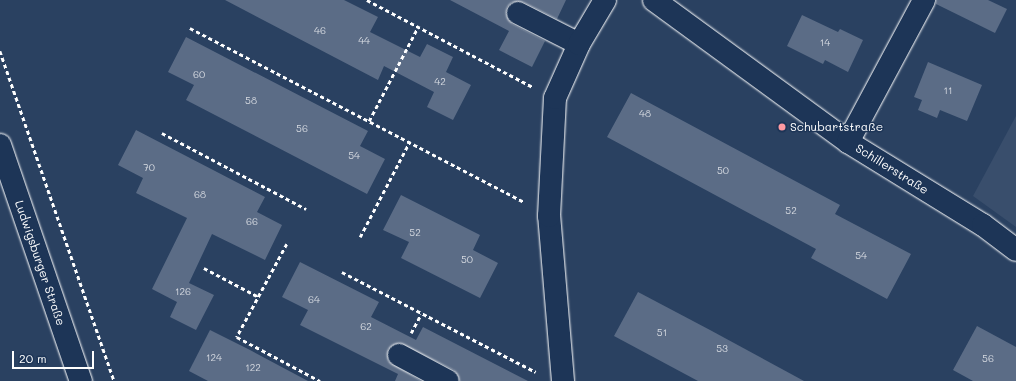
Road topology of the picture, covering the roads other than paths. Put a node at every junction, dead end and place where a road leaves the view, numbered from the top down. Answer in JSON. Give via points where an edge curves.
{"nodes":[{"id":1,"x":605,"y":0,"type":"edge"},
{"id":2,"x":654,"y":0,"type":"edge"},
{"id":3,"x":924,"y":0,"type":"edge"},
{"id":4,"x":518,"y":13,"type":"dead end"},
{"id":5,"x":579,"y":44,"type":"junction"},
{"id":6,"x":848,"y":142,"type":"junction"},
{"id":7,"x":0,"y":145,"type":"edge"},
{"id":8,"x":1016,"y":250,"type":"edge"},
{"id":9,"x":399,"y":355,"type":"dead end"},
{"id":10,"x":80,"y":381,"type":"edge"},
{"id":11,"x":448,"y":381,"type":"edge"},
{"id":12,"x":563,"y":381,"type":"edge"}],
"edges":[{"from":1,"to":5,"type":"street"},
{"from":2,"to":6,"type":"street","name":"Schillerstraße"},
{"from":3,"to":6,"type":"street"},
{"from":4,"to":5,"type":"street"},
{"from":5,"to":12,"type":"street","via":[[555,98],[550,216]]},
{"from":6,"to":8,"type":"street","name":"Schillerstraße","via":[[982,225]]},
{"from":7,"to":10,"type":"street","name":"Ludwigsburger Straße"},
{"from":9,"to":11,"type":"street"}]}
